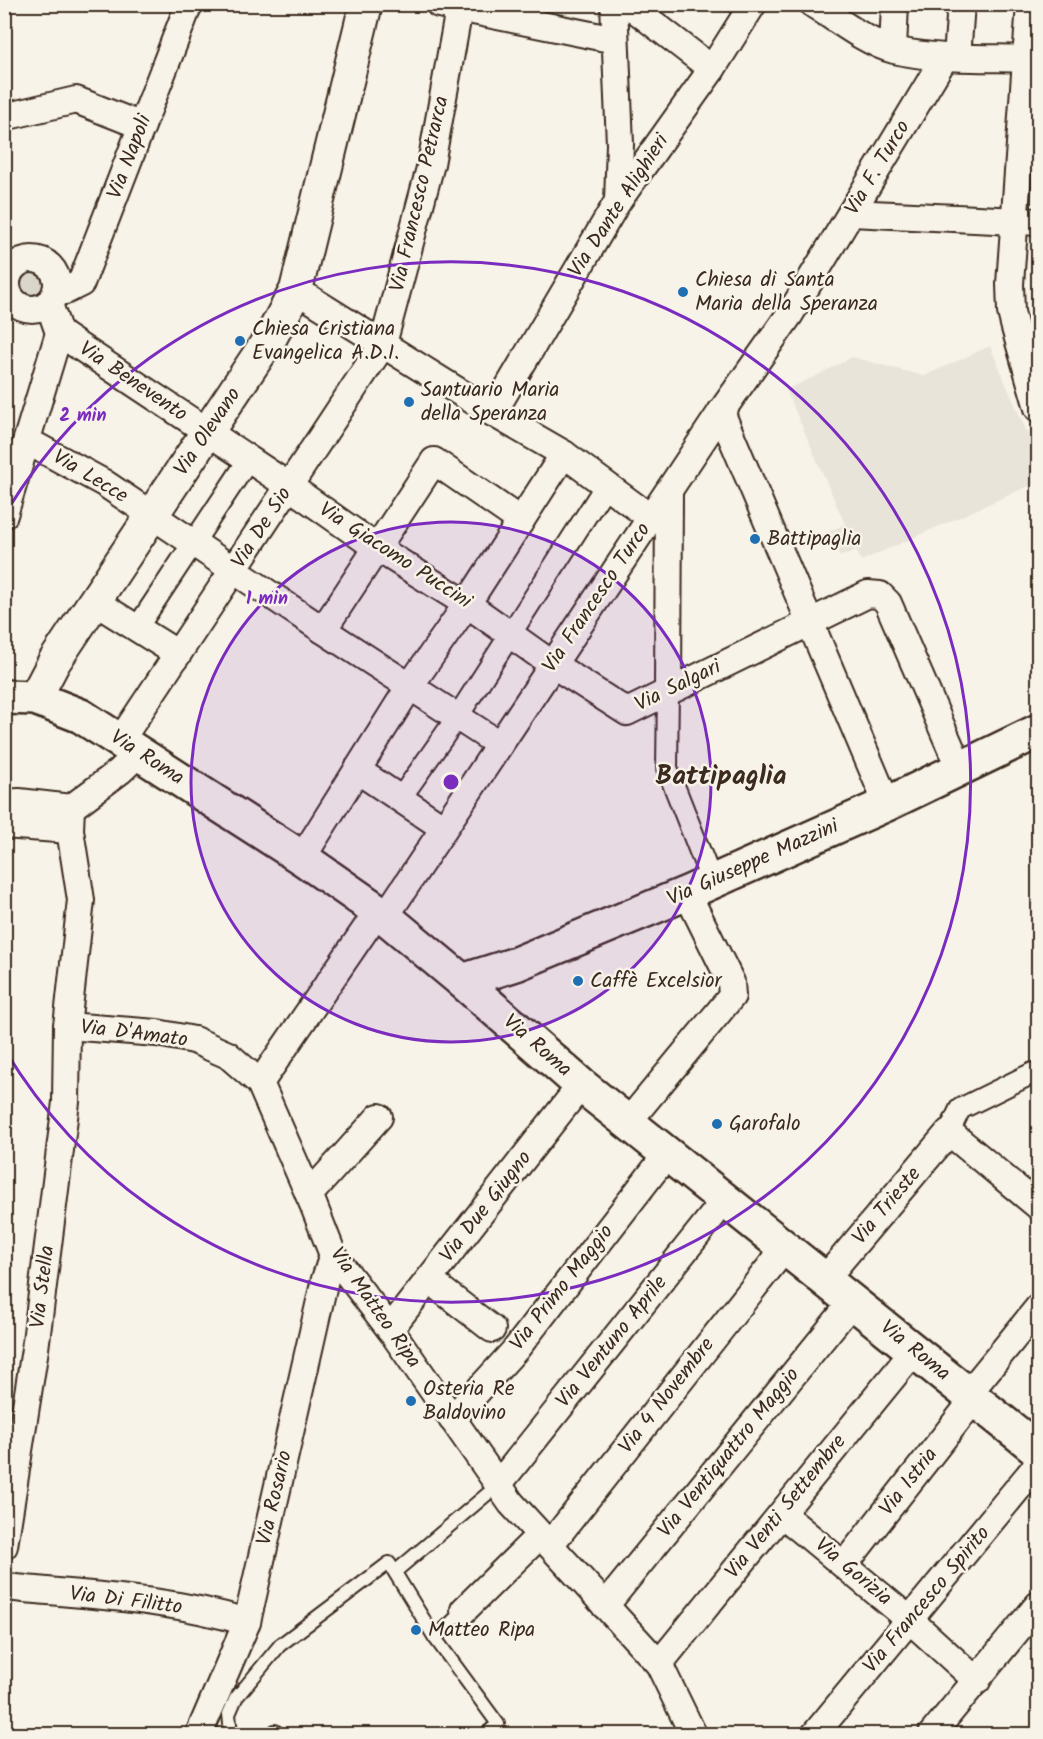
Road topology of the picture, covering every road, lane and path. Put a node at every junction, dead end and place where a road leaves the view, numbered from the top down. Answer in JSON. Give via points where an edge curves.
{"nodes":[{"id":1,"x":189,"y":4,"type":"edge"},
{"id":2,"x":366,"y":4,"type":"edge"},
{"id":3,"x":753,"y":4,"type":"edge"},
{"id":4,"x":813,"y":4,"type":"edge"},
{"id":5,"x":895,"y":4,"type":"edge"},
{"id":6,"x":961,"y":4,"type":"edge"},
{"id":7,"x":1030,"y":4,"type":"edge"},
{"id":8,"x":624,"y":5,"type":"edge"},
{"id":9,"x":449,"y":7,"type":"edge"},
{"id":10,"x":615,"y":40,"type":"junction"},
{"id":11,"x":892,"y":49,"type":"junction"},
{"id":12,"x":951,"y":57,"type":"junction"},
{"id":13,"x":1032,"y":59,"type":"edge"},
{"id":14,"x":712,"y":69,"type":"junction"},
{"id":15,"x":1030,"y":110,"type":"edge"},
{"id":16,"x":4,"y":117,"type":"edge"},
{"id":17,"x":142,"y":126,"type":"junction"},
{"id":18,"x":1029,"y":162,"type":"edge"},
{"id":19,"x":618,"y":201,"type":"junction"},
{"id":20,"x":851,"y":213,"type":"junction"},
{"id":21,"x":1027,"y":221,"type":"edge"},
{"id":22,"x":6,"y":279,"type":"edge"},
{"id":23,"x":812,"y":280,"type":"joint"},
{"id":24,"x":296,"y":290,"type":"junction"},
{"id":25,"x":52,"y":297,"type":"junction"},
{"id":26,"x":59,"y":333,"type":"junction"},
{"id":27,"x":383,"y":344,"type":"junction"},
{"id":28,"x":1038,"y":408,"type":"edge"},
{"id":29,"x":721,"y":412,"type":"junction"},
{"id":30,"x":493,"y":413,"type":"junction"},
{"id":31,"x":207,"y":432,"type":"junction"},
{"id":32,"x":27,"y":441,"type":"junction"},
{"id":33,"x":564,"y":454,"type":"junction"},
{"id":34,"x":249,"y":459,"type":"junction"},
{"id":35,"x":606,"y":485,"type":"junction"},
{"id":36,"x":289,"y":486,"type":"junction"},
{"id":37,"x":669,"y":491,"type":"junction"},
{"id":38,"x":4,"y":515,"type":"edge"},
{"id":39,"x":152,"y":516,"type":"junction"},
{"id":40,"x":651,"y":518,"type":"junction"},
{"id":41,"x":522,"y":520,"type":"junction"},
{"id":42,"x":194,"y":544,"type":"junction"},
{"id":43,"x":377,"y":548,"type":"junction"},
{"id":44,"x":233,"y":571,"type":"junction"},
{"id":45,"x":95,"y":602,"type":"junction"},
{"id":46,"x":467,"y":604,"type":"junction"},
{"id":47,"x":810,"y":622,"type":"junction"},
{"id":48,"x":137,"y":628,"type":"junction"},
{"id":49,"x":323,"y":630,"type":"junction"},
{"id":50,"x":511,"y":633,"type":"junction"},
{"id":51,"x":178,"y":654,"type":"junction"},
{"id":52,"x":552,"y":664,"type":"junction"},
{"id":53,"x":410,"y":686,"type":"junction"},
{"id":54,"x":668,"y":691,"type":"junction"},
{"id":55,"x":20,"y":697,"type":"edge"},
{"id":56,"x":458,"y":716,"type":"junction"},
{"id":57,"x":1036,"y":725,"type":"edge"},
{"id":58,"x":499,"y":744,"type":"junction"},
{"id":59,"x":127,"y":755,"type":"junction"},
{"id":60,"x":960,"y":769,"type":"junction"},
{"id":61,"x":357,"y":771,"type":"junction"},
{"id":62,"x":400,"y":799,"type":"junction"},
{"id":63,"x":4,"y":803,"type":"edge"},
{"id":64,"x":887,"y":804,"type":"junction"},
{"id":65,"x":70,"y":819,"type":"junction"},
{"id":66,"x":4,"y":825,"type":"edge"},
{"id":67,"x":444,"y":828,"type":"junction"},
{"id":68,"x":302,"y":858,"type":"junction"},
{"id":69,"x":699,"y":887,"type":"junction"},
{"id":70,"x":382,"y":914,"type":"junction"},
{"id":71,"x":462,"y":981,"type":"junction"},
{"id":72,"x":67,"y":1026,"type":"junction"},
{"id":73,"x":1033,"y":1073,"type":"dead end"},
{"id":74,"x":260,"y":1083,"type":"junction"},
{"id":75,"x":581,"y":1085,"type":"junction"},
{"id":76,"x":379,"y":1117,"type":"dead end"},
{"id":77,"x":628,"y":1122,"type":"junction"},
{"id":78,"x":949,"y":1132,"type":"junction"},
{"id":79,"x":667,"y":1154,"type":"junction"},
{"id":80,"x":309,"y":1195,"type":"junction"},
{"id":81,"x":725,"y":1200,"type":"junction"},
{"id":82,"x":1038,"y":1206,"type":"edge"},
{"id":83,"x":785,"y":1248,"type":"junction"},
{"id":84,"x":333,"y":1255,"type":"junction"},
{"id":85,"x":825,"y":1279,"type":"junction"},
{"id":86,"x":429,"y":1280,"type":"junction"},
{"id":87,"x":853,"y":1301,"type":"junction"},
{"id":88,"x":1038,"y":1308,"type":"edge"},
{"id":89,"x":390,"y":1329,"type":"junction"},
{"id":90,"x":492,"y":1329,"type":"dead end"},
{"id":91,"x":914,"y":1351,"type":"junction"},
{"id":92,"x":971,"y":1396,"type":"junction"},
{"id":93,"x":452,"y":1419,"type":"junction"},
{"id":94,"x":1038,"y":1450,"type":"edge"},
{"id":95,"x":1038,"y":1464,"type":"edge"},
{"id":96,"x":498,"y":1485,"type":"junction"},
{"id":97,"x":782,"y":1514,"type":"junction"},
{"id":98,"x":545,"y":1540,"type":"junction"},
{"id":99,"x":4,"y":1546,"type":"edge"},
{"id":100,"x":844,"y":1565,"type":"junction"},
{"id":101,"x":396,"y":1571,"type":"junction"},
{"id":102,"x":4,"y":1587,"type":"edge"},
{"id":103,"x":1038,"y":1605,"type":"edge"},
{"id":104,"x":605,"y":1606,"type":"junction"},
{"id":105,"x":464,"y":1610,"type":"joint"},
{"id":106,"x":910,"y":1620,"type":"junction"},
{"id":107,"x":247,"y":1622,"type":"junction"},
{"id":108,"x":435,"y":1638,"type":"junction"},
{"id":109,"x":659,"y":1664,"type":"junction"},
{"id":110,"x":977,"y":1680,"type":"junction"},
{"id":111,"x":199,"y":1734,"type":"edge"},
{"id":112,"x":231,"y":1734,"type":"edge"},
{"id":113,"x":486,"y":1734,"type":"edge"},
{"id":114,"x":693,"y":1734,"type":"edge"},
{"id":115,"x":815,"y":1734,"type":"edge"},
{"id":116,"x":932,"y":1734,"type":"edge"}],
"edges":[{"from":1,"to":17,"type":"street","name":"Via Napoli"},
{"from":2,"to":24,"type":"street","name":"Via Olevano"},
{"from":3,"to":14,"type":"street","name":"Via Dante Alighieri"},
{"from":4,"to":11,"type":"street"},
{"from":5,"to":11,"type":"street"},
{"from":6,"to":12,"type":"street"},
{"from":7,"to":13,"type":"street"},
{"from":8,"to":10,"type":"street"},
{"from":8,"to":14,"type":"street"},
{"from":9,"to":10,"type":"street"},
{"from":9,"to":27,"type":"street","name":"Via Francesco Petrarca","via":[[431,164]]},
{"from":10,"to":19,"type":"street","via":[[620,144]]},
{"from":11,"to":12,"type":"street"},
{"from":12,"to":13,"type":"street"},
{"from":12,"to":20,"type":"street","name":"Via F. Turco"},
{"from":13,"to":15,"type":"street"},
{"from":14,"to":19,"type":"street","name":"Via Dante Alighieri"},
{"from":15,"to":18,"type":"street"},
{"from":16,"to":17,"type":"street","via":[[76,100]]},
{"from":17,"to":25,"type":"street","name":"Via Napoli","via":[[81,283]]},
{"from":18,"to":21,"type":"street"},
{"from":19,"to":30,"type":"street","name":"Via Dante Alighieri"},
{"from":20,"to":21,"type":"street"},
{"from":20,"to":23,"type":"street","name":"Via F. Turco"},
{"from":21,"to":28,"type":"street","via":[[1010,284],[1011,312]]},
{"from":22,"to":25,"type":"street","via":[[9,296],[19,307],[36,310]]},
{"from":22,"to":25,"type":"street","via":[[15,265],[39,260],[56,275],[58,284]]},
{"from":23,"to":29,"type":"street","name":"Via Francesco Turco"},
{"from":24,"to":27,"type":"street"},
{"from":24,"to":31,"type":"street","name":"Via Olevano","via":[[272,335]]},
{"from":25,"to":26,"type":"street"},
{"from":26,"to":31,"type":"street","name":"Via Benevento"},
{"from":26,"to":32,"type":"street"},
{"from":27,"to":30,"type":"street"},
{"from":27,"to":36,"type":"street","name":"Via De Sio"},
{"from":29,"to":37,"type":"street","name":"Via Francesco Turco"},
{"from":29,"to":47,"type":"street"},
{"from":30,"to":33,"type":"street"},
{"from":31,"to":34,"type":"street","name":"Via Giacomo Puccini"},
{"from":31,"to":39,"type":"street","name":"Via Olevano"},
{"from":32,"to":38,"type":"street"},
{"from":32,"to":39,"type":"street","name":"Via Lecce"},
{"from":33,"to":35,"type":"street"},
{"from":33,"to":41,"type":"street"},
{"from":34,"to":36,"type":"street","name":"Via Giacomo Puccini"},
{"from":34,"to":42,"type":"street"},
{"from":35,"to":40,"type":"street"},
{"from":35,"to":50,"type":"street"},
{"from":36,"to":43,"type":"street","name":"Via Giacomo Puccini"},
{"from":36,"to":44,"type":"street","name":"Via De Sio"},
{"from":37,"to":40,"type":"street","name":"Via Francesco Turco"},
{"from":37,"to":54,"type":"street"},
{"from":39,"to":42,"type":"street"},
{"from":39,"to":44,"type":"street"},
{"from":39,"to":45,"type":"street","name":"Via Olevano"},
{"from":40,"to":52,"type":"street","name":"Via Francesco Turco"},
{"from":41,"to":43,"type":"street","via":[[434,461]]},
{"from":41,"to":46,"type":"street"},
{"from":42,"to":44,"type":"street"},
{"from":42,"to":48,"type":"street"},
{"from":43,"to":46,"type":"street","name":"Via Giacomo Puccini"},
{"from":43,"to":49,"type":"street"},
{"from":44,"to":49,"type":"street"},
{"from":44,"to":51,"type":"street","name":"Via De Sio"},
{"from":45,"to":48,"type":"street"},
{"from":45,"to":55,"type":"street","name":"Via Olevano","via":[[54,662]]},
{"from":46,"to":50,"type":"street","name":"Via Giacomo Puccini"},
{"from":46,"to":53,"type":"street"},
{"from":47,"to":54,"type":"street","name":"Via Salgari"},
{"from":47,"to":60,"type":"street","name":"Via Salgari","via":[[868,594],[880,594],[888,603]]},
{"from":47,"to":64,"type":"street"},
{"from":48,"to":51,"type":"street"},
{"from":49,"to":53,"type":"street"},
{"from":50,"to":52,"type":"street","name":"Via Giacomo Puccini"},
{"from":50,"to":56,"type":"street"},
{"from":51,"to":59,"type":"street","name":"Via De Sio"},
{"from":52,"to":54,"type":"street","name":"Via Salgari","via":[[627,712]]},
{"from":52,"to":58,"type":"street","name":"Via Francesco Turco"},
{"from":53,"to":56,"type":"street"},
{"from":53,"to":61,"type":"street"},
{"from":54,"to":69,"type":"street","via":[[667,768]]},
{"from":55,"to":59,"type":"main road","name":"Via Roma","via":[[81,716]]},
{"from":56,"to":58,"type":"street"},
{"from":56,"to":62,"type":"street"},
{"from":57,"to":60,"type":"main road","name":"Via Giuseppe Mazzini"},
{"from":58,"to":67,"type":"street","name":"Via Francesco Turco"},
{"from":59,"to":65,"type":"street","name":"Via De Sio"},
{"from":59,"to":68,"type":"main road","name":"Via Roma"},
{"from":60,"to":64,"type":"main road","name":"Via Giuseppe Mazzini"},
{"from":61,"to":62,"type":"street"},
{"from":61,"to":68,"type":"street"},
{"from":62,"to":67,"type":"street"},
{"from":63,"to":65,"type":"street","via":[[19,802]]},
{"from":64,"to":69,"type":"main road","name":"Via Giuseppe Mazzini"},
{"from":65,"to":66,"type":"street"},
{"from":65,"to":72,"type":"street","name":"Via Stella","via":[[81,900]]},
{"from":67,"to":70,"type":"street","name":"Via Francesco Turco","via":[[417,878]]},
{"from":68,"to":70,"type":"main road","name":"Via Roma"},
{"from":69,"to":71,"type":"main road","name":"Via Giuseppe Mazzini","via":[[516,964]]},
{"from":69,"to":77,"type":"street","via":[[731,982],[732,996]]},
{"from":70,"to":71,"type":"main road","name":"Via Roma"},
{"from":70,"to":74,"type":"street"},
{"from":71,"to":75,"type":"main road","name":"Via Roma"},
{"from":72,"to":74,"type":"street","name":"Via D'Amato","via":[[194,1040],[228,1055]]},
{"from":72,"to":99,"type":"street","name":"Via Stella","via":[[66,1102],[35,1349]]},
{"from":73,"to":78,"type":"street","via":[[960,1109]]},
{"from":74,"to":80,"type":"street","name":"Via Matteo Ripa"},
{"from":75,"to":77,"type":"main road","name":"Via Roma"},
{"from":75,"to":86,"type":"street","name":"Via Due Giugno"},
{"from":76,"to":80,"type":"street"},
{"from":77,"to":79,"type":"main road","name":"Via Roma"},
{"from":78,"to":82,"type":"street"},
{"from":78,"to":85,"type":"street","name":"Via Trieste"},
{"from":79,"to":81,"type":"main road","name":"Via Roma"},
{"from":79,"to":93,"type":"street","name":"Via Primo Maggio","via":[[516,1348]]},
{"from":80,"to":84,"type":"street","name":"Via Matteo Ripa"},
{"from":81,"to":83,"type":"main road","name":"Via Roma"},
{"from":81,"to":96,"type":"street","name":"Via Ventuno Aprile"},
{"from":83,"to":85,"type":"main road","name":"Via Roma"},
{"from":83,"to":98,"type":"street","name":"Via 4 Novembre"},
{"from":84,"to":89,"type":"street","name":"Via Matteo Ripa"},
{"from":84,"to":107,"type":"street","name":"Via Rosario"},
{"from":85,"to":87,"type":"main road","name":"Via Roma"},
{"from":86,"to":89,"type":"street","name":"Via Due Giugno"},
{"from":86,"to":90,"type":"street"},
{"from":87,"to":91,"type":"main road","name":"Via Roma"},
{"from":87,"to":104,"type":"street","name":"Via Ventiquattro Maggio"},
{"from":88,"to":92,"type":"street","name":"Via Istria"},
{"from":89,"to":93,"type":"street","name":"Via Matteo Ripa"},
{"from":91,"to":92,"type":"main road","name":"Via Roma"},
{"from":91,"to":97,"type":"street","name":"Via Venti Settembre"},
{"from":92,"to":94,"type":"main road","name":"Via Roma"},
{"from":92,"to":100,"type":"street","name":"Via Istria"},
{"from":93,"to":96,"type":"street","name":"Via Matteo Ripa"},
{"from":95,"to":106,"type":"street","name":"Via Francesco Spirito"},
{"from":96,"to":98,"type":"street","name":"Via Matteo Ripa"},
{"from":96,"to":101,"type":"lane"},
{"from":97,"to":100,"type":"street","name":"Via Gorizia"},
{"from":97,"to":109,"type":"street","name":"Via Venti Settembre"},
{"from":98,"to":104,"type":"street","name":"Via Matteo Ripa"},
{"from":98,"to":105,"type":"street","name":"Via 4 Novembre"},
{"from":100,"to":106,"type":"street","name":"Via Gorizia"},
{"from":101,"to":108,"type":"lane"},
{"from":101,"to":112,"type":"lane","via":[[389,1563],[280,1645],[236,1698],[229,1714]]},
{"from":102,"to":107,"type":"street","name":"Via Di Filitto","via":[[158,1604]]},
{"from":103,"to":110,"type":"street"},
{"from":104,"to":109,"type":"street","name":"Via Matteo Ripa"},
{"from":105,"to":108,"type":"lane"},
{"from":106,"to":110,"type":"street","name":"Via Gorizia"},
{"from":106,"to":115,"type":"street","name":"Via Francesco Spirito"},
{"from":107,"to":111,"type":"street","name":"Via Rosario"},
{"from":108,"to":113,"type":"lane","via":[[498,1724]]},
{"from":109,"to":114,"type":"street","name":"Via Matteo Ripa"},
{"from":110,"to":116,"type":"street"}]}
